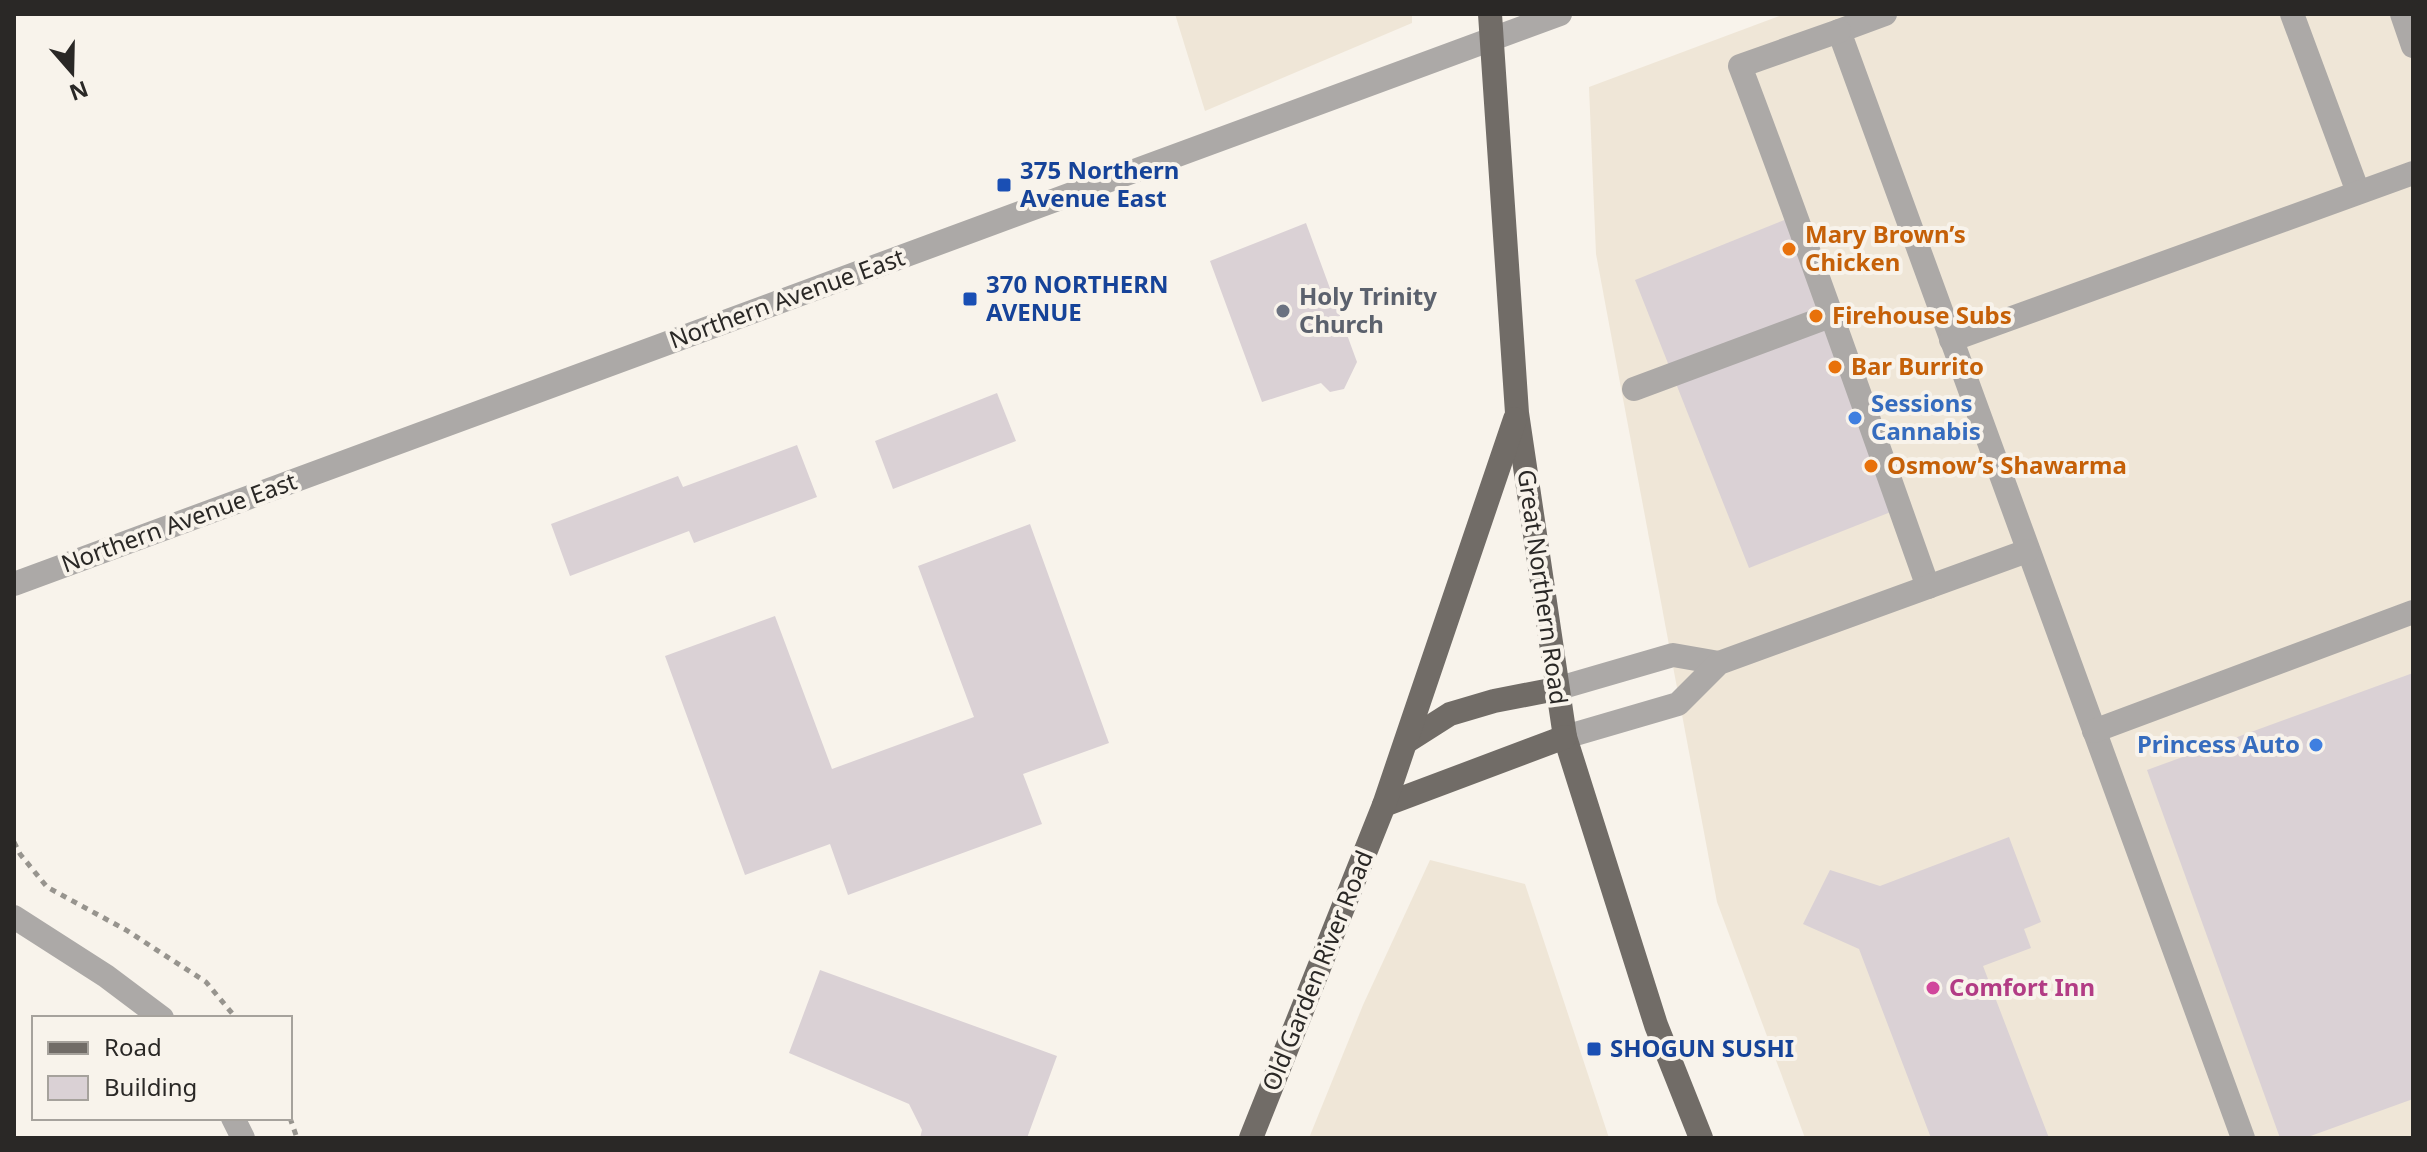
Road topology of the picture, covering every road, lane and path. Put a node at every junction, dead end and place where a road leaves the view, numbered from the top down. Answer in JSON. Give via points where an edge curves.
{"nodes":[{"id":1,"x":1490,"y":14,"type":"edge"},
{"id":2,"x":1560,"y":14,"type":"edge"},
{"id":3,"x":1885,"y":14,"type":"edge"},
{"id":4,"x":2292,"y":14,"type":"edge"},
{"id":5,"x":2402,"y":14,"type":"edge"},
{"id":6,"x":1839,"y":31,"type":"junction"},
{"id":7,"x":1490,"y":40,"type":"junction"},
{"id":8,"x":2413,"y":46,"type":"edge"},
{"id":9,"x":2413,"y":173,"type":"edge"},
{"id":10,"x":2358,"y":192,"type":"junction"},
{"id":11,"x":1830,"y":316,"type":"junction"},
{"id":12,"x":1951,"y":340,"type":"junction"},
{"id":13,"x":1634,"y":389,"type":"dead end"},
{"id":14,"x":1517,"y":413,"type":"junction"},
{"id":15,"x":2027,"y":551,"type":"junction"},
{"id":16,"x":14,"y":584,"type":"edge"},
{"id":17,"x":1928,"y":587,"type":"junction"},
{"id":18,"x":2413,"y":612,"type":"edge"},
{"id":19,"x":1719,"y":663,"type":"junction"},
{"id":20,"x":1556,"y":689,"type":"junction"},
{"id":21,"x":2094,"y":731,"type":"junction"},
{"id":22,"x":1565,"y":737,"type":"junction"},
{"id":23,"x":1406,"y":742,"type":"junction"},
{"id":24,"x":1384,"y":805,"type":"junction"},
{"id":25,"x":14,"y":842,"type":"edge"},
{"id":26,"x":14,"y":917,"type":"edge"},
{"id":27,"x":159,"y":1016,"type":"edge"},
{"id":28,"x":234,"y":1016,"type":"edge"},
{"id":29,"x":234,"y":1120,"type":"edge"},
{"id":30,"x":243,"y":1138,"type":"edge"},
{"id":31,"x":1251,"y":1138,"type":"edge"},
{"id":32,"x":1701,"y":1138,"type":"edge"},
{"id":33,"x":2243,"y":1138,"type":"edge"}],
"edges":[{"from":1,"to":7,"type":"main road","name":"Great Northern Road"},
{"from":2,"to":7,"type":"street","name":"Northern Avenue East"},
{"from":3,"to":6,"type":"street"},
{"from":4,"to":10,"type":"street"},
{"from":5,"to":8,"type":"street"},
{"from":6,"to":11,"type":"street","via":[[1740,66]]},
{"from":6,"to":12,"type":"street"},
{"from":7,"to":14,"type":"main road","name":"Great Northern Road"},
{"from":7,"to":16,"type":"street","name":"Northern Avenue East"},
{"from":9,"to":10,"type":"street"},
{"from":10,"to":12,"type":"street"},
{"from":11,"to":13,"type":"street"},
{"from":11,"to":17,"type":"street"},
{"from":12,"to":15,"type":"street"},
{"from":14,"to":20,"type":"main road","name":"Great Northern Road"},
{"from":14,"to":23,"type":"main road","name":"Old Garden River Road"},
{"from":15,"to":17,"type":"street"},
{"from":15,"to":21,"type":"street"},
{"from":17,"to":19,"type":"street"},
{"from":18,"to":21,"type":"street"},
{"from":19,"to":20,"type":"street","via":[[1673,655]]},
{"from":19,"to":22,"type":"street","via":[[1678,704]]},
{"from":20,"to":22,"type":"main road","name":"Great Northern Road"},
{"from":20,"to":23,"type":"main road","via":[[1450,714]]},
{"from":21,"to":33,"type":"street"},
{"from":22,"to":24,"type":"main road"},
{"from":22,"to":32,"type":"main road","name":"Great Northern Road","via":[[1656,1025]]},
{"from":23,"to":24,"type":"main road","name":"Old Garden River Road"},
{"from":24,"to":31,"type":"main road","name":"Old Garden River Road"},
{"from":25,"to":28,"type":"path","via":[[47,887],[206,982]]},
{"from":26,"to":27,"type":"street"},
{"from":29,"to":30,"type":"street"}]}
